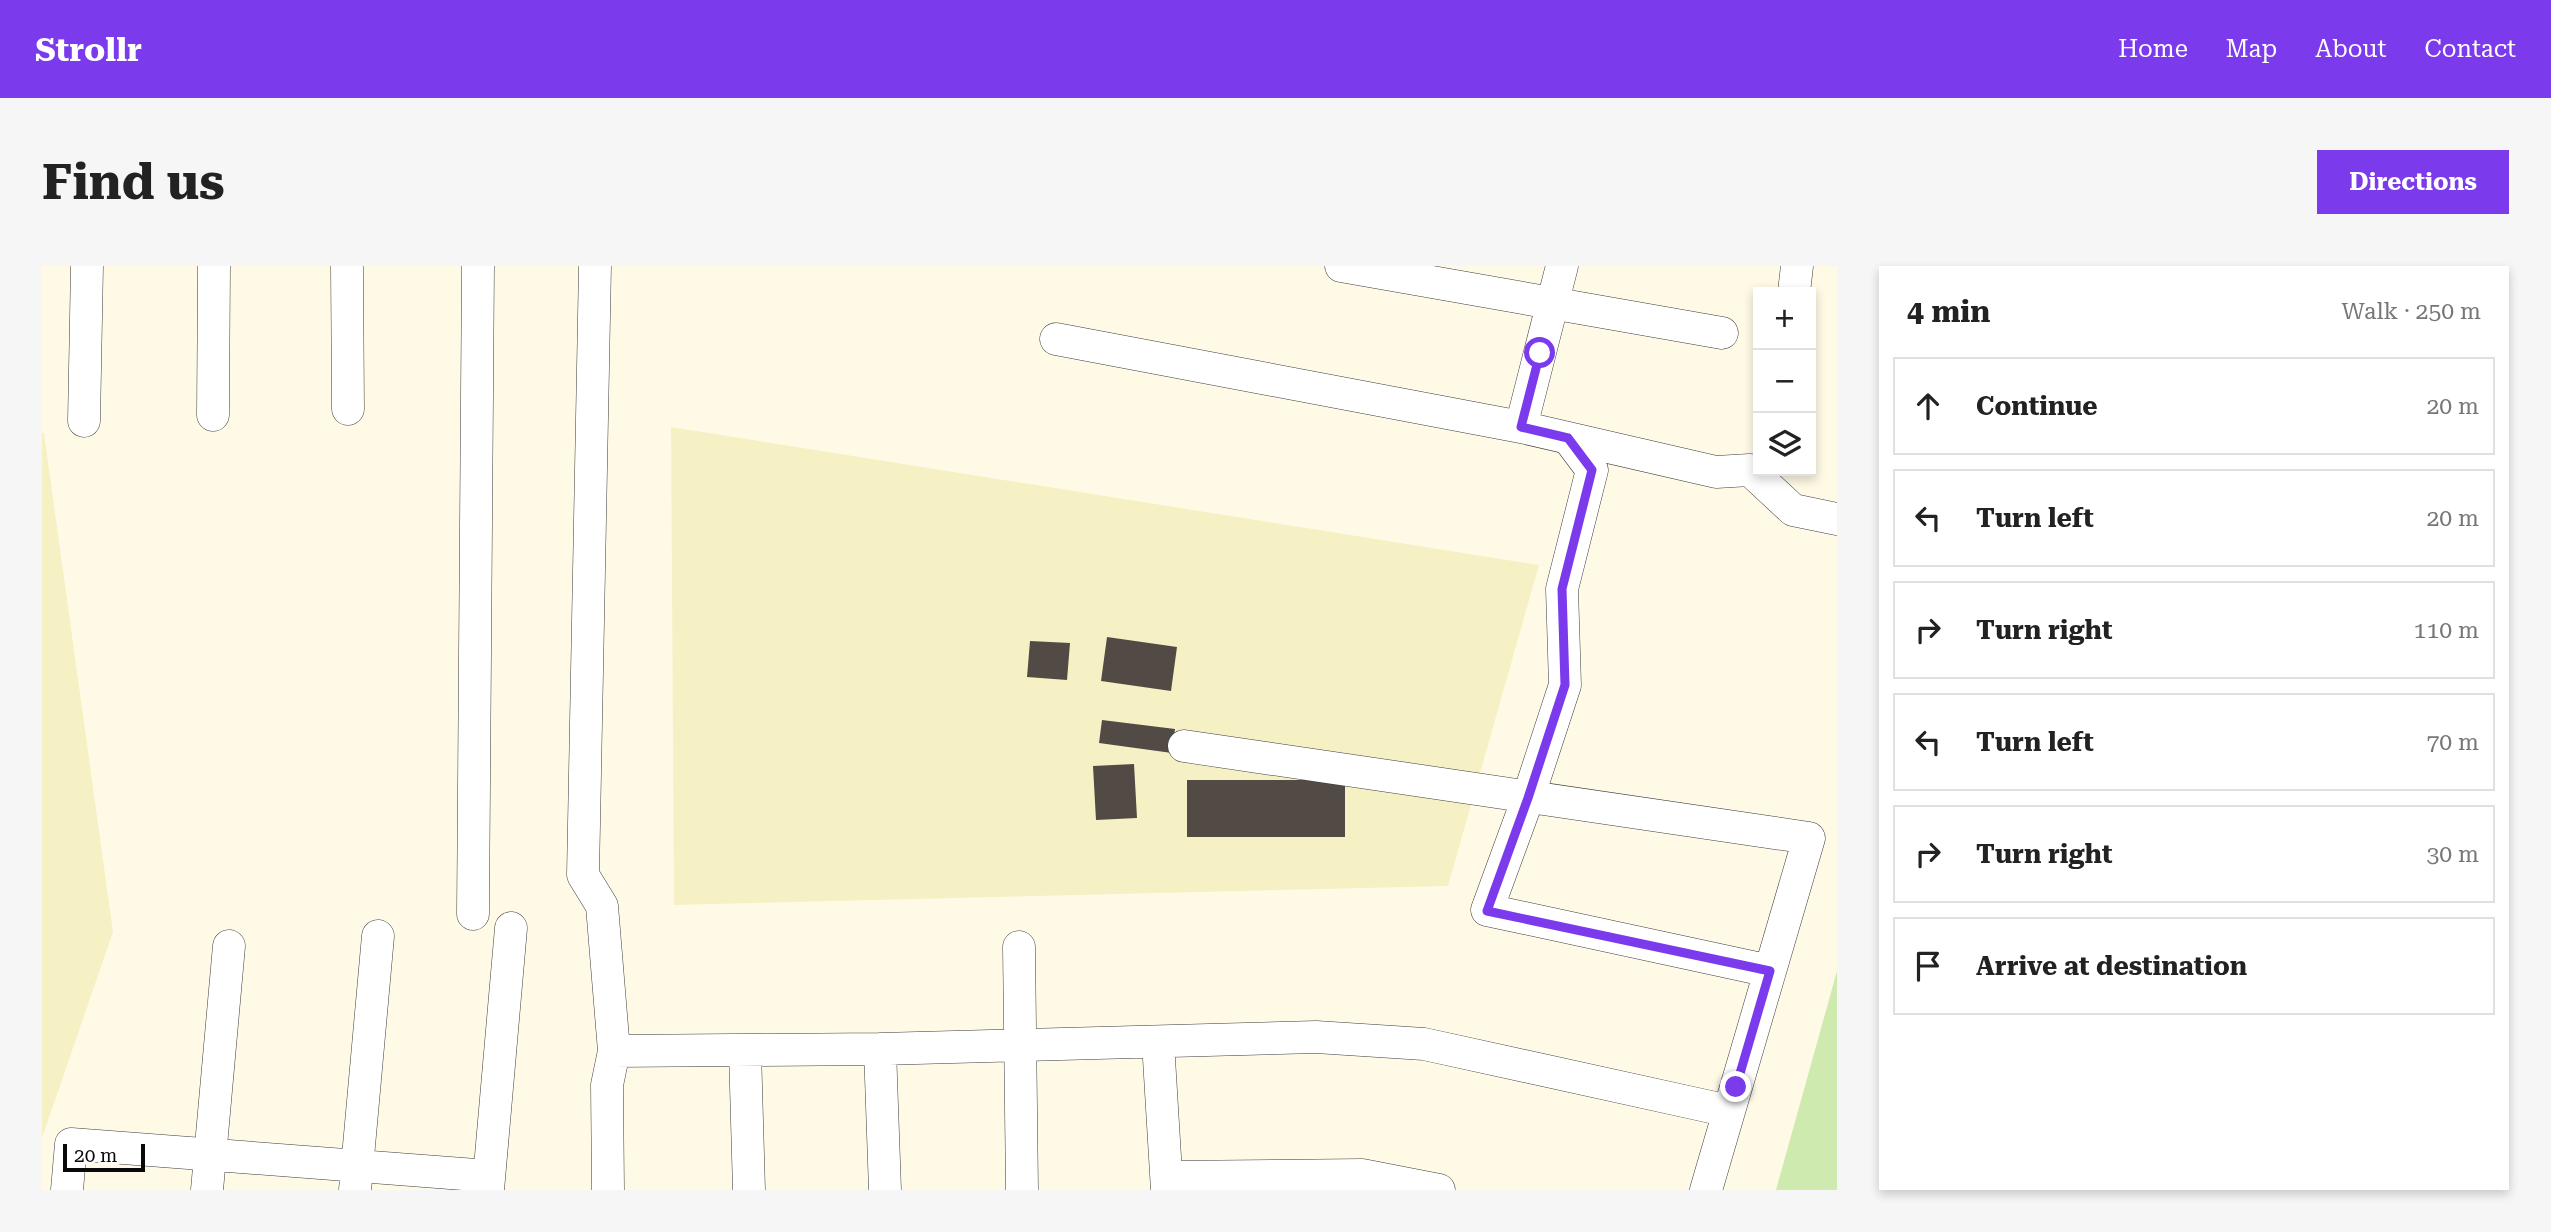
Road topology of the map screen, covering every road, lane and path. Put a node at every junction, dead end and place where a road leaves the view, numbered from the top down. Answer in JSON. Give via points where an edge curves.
{"nodes":[{"id":1,"x":86,"y":266,"type":"edge"},
{"id":2,"x":214,"y":266,"type":"edge"},
{"id":3,"x":346,"y":266,"type":"edge"},
{"id":4,"x":478,"y":266,"type":"edge"},
{"id":5,"x":595,"y":266,"type":"edge"},
{"id":6,"x":1341,"y":266,"type":"edge"},
{"id":7,"x":1562,"y":266,"type":"edge"},
{"id":8,"x":1797,"y":266,"type":"edge"},
{"id":9,"x":1418,"y":273,"type":"edge"},
{"id":10,"x":1795,"y":287,"type":"edge"},
{"id":11,"x":1552,"y":303,"type":"junction"},
{"id":12,"x":1722,"y":333,"type":"dead end"},
{"id":13,"x":1056,"y":339,"type":"dead end"},
{"id":14,"x":348,"y":409,"type":"dead end"},
{"id":15,"x":213,"y":415,"type":"dead end"},
{"id":16,"x":83,"y":421,"type":"dead end"},
{"id":17,"x":1521,"y":427,"type":"junction"},
{"id":18,"x":1568,"y":438,"type":"junction"},
{"id":19,"x":1771,"y":480,"type":"edge"},
{"id":20,"x":1837,"y":519,"type":"edge"},
{"id":21,"x":1184,"y":746,"type":"dead end"},
{"id":22,"x":1528,"y":798,"type":"junction"},
{"id":23,"x":473,"y":914,"type":"dead end"},
{"id":24,"x":511,"y":928,"type":"dead end"},
{"id":25,"x":377,"y":936,"type":"dead end"},
{"id":26,"x":229,"y":946,"type":"dead end"},
{"id":27,"x":1019,"y":947,"type":"dead end"},
{"id":28,"x":1770,"y":971,"type":"junction"},
{"id":29,"x":1158,"y":1042,"type":"junction"},
{"id":30,"x":1019,"y":1044,"type":"junction"},
{"id":31,"x":880,"y":1049,"type":"junction"},
{"id":32,"x":614,"y":1051,"type":"junction"},
{"id":33,"x":745,"y":1051,"type":"junction"},
{"id":34,"x":1729,"y":1111,"type":"junction"},
{"id":35,"x":210,"y":1155,"type":"junction"},
{"id":36,"x":356,"y":1178,"type":"edge"},
{"id":37,"x":488,"y":1183,"type":"edge"},
{"id":38,"x":1167,"y":1184,"type":"edge"},
{"id":39,"x":67,"y":1190,"type":"edge"},
{"id":40,"x":207,"y":1190,"type":"edge"},
{"id":41,"x":608,"y":1190,"type":"edge"},
{"id":42,"x":749,"y":1190,"type":"edge"},
{"id":43,"x":885,"y":1190,"type":"edge"},
{"id":44,"x":1022,"y":1190,"type":"edge"},
{"id":45,"x":1439,"y":1190,"type":"edge"},
{"id":46,"x":1706,"y":1190,"type":"edge"}],
"edges":[{"from":1,"to":16,"type":"street"},
{"from":2,"to":15,"type":"street"},
{"from":3,"to":14,"type":"street"},
{"from":4,"to":23,"type":"street"},
{"from":5,"to":32,"type":"street","via":[[583,875],[602,906]]},
{"from":6,"to":9,"type":"street"},
{"from":7,"to":11,"type":"street"},
{"from":8,"to":10,"type":"street"},
{"from":9,"to":11,"type":"street"},
{"from":11,"to":12,"type":"street"},
{"from":11,"to":17,"type":"street"},
{"from":13,"to":17,"type":"street"},
{"from":17,"to":18,"type":"street"},
{"from":18,"to":19,"type":"street","via":[[1716,472],[1750,470]]},
{"from":18,"to":22,"type":"street","via":[[1592,470],[1562,589],[1565,685]]},
{"from":19,"to":20,"type":"street","via":[[1793,510]]},
{"from":21,"to":22,"type":"street"},
{"from":22,"to":28,"type":"street","via":[[1487,911]]},
{"from":22,"to":28,"type":"street","via":[[1809,838]]},
{"from":24,"to":37,"type":"street"},
{"from":25,"to":36,"type":"street"},
{"from":26,"to":35,"type":"street"},
{"from":27,"to":30,"type":"street"},
{"from":28,"to":34,"type":"street"},
{"from":29,"to":30,"type":"street"},
{"from":29,"to":34,"type":"street","via":[[1316,1037],[1424,1044]]},
{"from":29,"to":38,"type":"street"},
{"from":30,"to":31,"type":"street"},
{"from":30,"to":44,"type":"street"},
{"from":31,"to":33,"type":"street"},
{"from":31,"to":43,"type":"street"},
{"from":32,"to":33,"type":"street"},
{"from":32,"to":41,"type":"street","via":[[607,1085]]},
{"from":33,"to":42,"type":"street"},
{"from":34,"to":46,"type":"street"},
{"from":35,"to":36,"type":"street"},
{"from":35,"to":39,"type":"street","via":[[71,1144]]},
{"from":35,"to":40,"type":"street"},
{"from":36,"to":37,"type":"street"},
{"from":38,"to":45,"type":"street","via":[[1362,1175]]}]}
